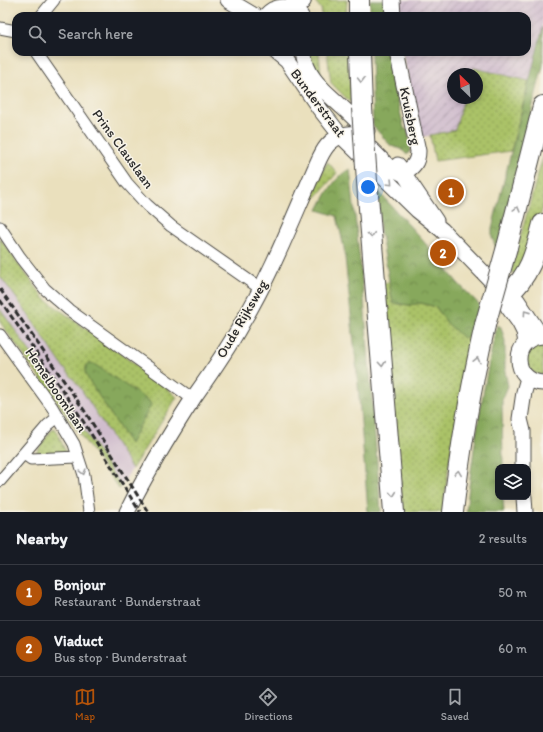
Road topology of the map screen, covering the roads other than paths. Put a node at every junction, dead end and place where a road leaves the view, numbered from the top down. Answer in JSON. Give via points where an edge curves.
{"nodes":[{"id":1,"x":54,"y":0,"type":"edge"},
{"id":2,"x":228,"y":0,"type":"edge"},
{"id":3,"x":359,"y":0,"type":"edge"},
{"id":4,"x":392,"y":0,"type":"edge"},
{"id":5,"x":298,"y":8,"type":"edge"},
{"id":6,"x":44,"y":12,"type":"edge"},
{"id":7,"x":249,"y":12,"type":"edge"},
{"id":8,"x":269,"y":12,"type":"edge"},
{"id":9,"x":359,"y":12,"type":"edge"},
{"id":10,"x":393,"y":12,"type":"edge"},
{"id":11,"x":0,"y":28,"type":"edge"},
{"id":12,"x":12,"y":30,"type":"edge"},
{"id":13,"x":39,"y":56,"type":"edge"},
{"id":14,"x":281,"y":56,"type":"edge"},
{"id":15,"x":305,"y":56,"type":"edge"},
{"id":16,"x":360,"y":56,"type":"edge"},
{"id":17,"x":398,"y":56,"type":"edge"},
{"id":18,"x":543,"y":106,"type":"edge"},
{"id":19,"x":341,"y":136,"type":"junction"},
{"id":20,"x":403,"y":174,"type":"junction"},
{"id":21,"x":543,"y":224,"type":"edge"},
{"id":22,"x":0,"y":227,"type":"edge"},
{"id":23,"x":442,"y":230,"type":"junction"},
{"id":24,"x":261,"y":290,"type":"junction"},
{"id":25,"x":506,"y":296,"type":"junction"},
{"id":26,"x":0,"y":335,"type":"edge"},
{"id":27,"x":542,"y":336,"type":"edge"},
{"id":28,"x":526,"y":342,"type":"junction"},
{"id":29,"x":538,"y":381,"type":"edge"},
{"id":30,"x":194,"y":398,"type":"junction"},
{"id":31,"x":58,"y":417,"type":"junction"},
{"id":32,"x":24,"y":454,"type":"junction"},
{"id":33,"x":78,"y":457,"type":"junction"},
{"id":34,"x":523,"y":464,"type":"edge"},
{"id":35,"x":0,"y":481,"type":"edge"},
{"id":36,"x":524,"y":500,"type":"edge"},
{"id":37,"x":130,"y":506,"type":"edge"},
{"id":38,"x":89,"y":512,"type":"edge"},
{"id":39,"x":394,"y":512,"type":"edge"},
{"id":40,"x":452,"y":512,"type":"edge"},
{"id":41,"x":525,"y":512,"type":"edge"}],
"edges":[{"from":1,"to":6,"type":"street"},
{"from":2,"to":7,"type":"main road"},
{"from":3,"to":9,"type":"highway"},
{"from":4,"to":10,"type":"main road"},
{"from":5,"to":8,"type":"main road","via":[[278,7]]},
{"from":11,"to":12,"type":"street"},
{"from":13,"to":24,"type":"street","name":"Prins Clauslaan","via":[[127,183],[147,205],[171,226]]},
{"from":14,"to":19,"type":"main road","name":"Bunderstraat"},
{"from":15,"to":20,"type":"main road","name":"Bunderstraat","via":[[307,68],[317,83],[383,147]]},
{"from":16,"to":39,"type":"highway","one_way":true,"bridge":true,"via":[[368,196]]},
{"from":17,"to":20,"type":"main road","name":"Kruisberg","via":[[418,154],[414,166]]},
{"from":40,"to":18,"type":"highway","one_way":true,"bridge":true,"via":[[485,325]]},
{"from":19,"to":20,"type":"main road","via":[[357,134],[388,166]]},
{"from":19,"to":23,"type":"main road","name":"Bunderstraat","one_way":true,"via":[[417,210]]},
{"from":19,"to":24,"type":"main road","name":"Oude Rijksweg","via":[[332,140],[324,150]]},
{"from":20,"to":23,"type":"main road","name":"Bunderstraat"},
{"from":21,"to":25,"type":"highway","via":[[526,273],[516,288]]},
{"from":22,"to":30,"type":"street","via":[[45,289],[68,310]]},
{"from":23,"to":25,"type":"main road","name":"Bunderstraat"},
{"from":24,"to":30,"type":"main road","name":"Oude Rijksweg"},
{"from":27,"to":25,"type":"main road","name":"Bunderstraat","one_way":true,"via":[[517,300]]},
{"from":25,"to":28,"type":"main road","name":"Bunderstraat","via":[[508,307],[519,322]]},
{"from":26,"to":31,"type":"street","name":"Hemelboomlaan"},
{"from":27,"to":28,"type":"main road"},
{"from":28,"to":29,"type":"main road","via":[[520,352],[519,362],[522,371]]},
{"from":29,"to":34,"type":"main road","via":[[524,392],[520,419],[523,431]]},
{"from":30,"to":37,"type":"main road","name":"Oude Rijksweg"},
{"from":31,"to":32,"type":"street"},
{"from":31,"to":33,"type":"street","name":"Hemelboomlaan","via":[[74,444]]},
{"from":32,"to":33,"type":"street","via":[[30,459]]},
{"from":32,"to":35,"type":"street"},
{"from":33,"to":38,"type":"street","name":"Hemelboomlaan","one_way":true,"via":[[84,475]]},
{"from":36,"to":41,"type":"main road"}]}
